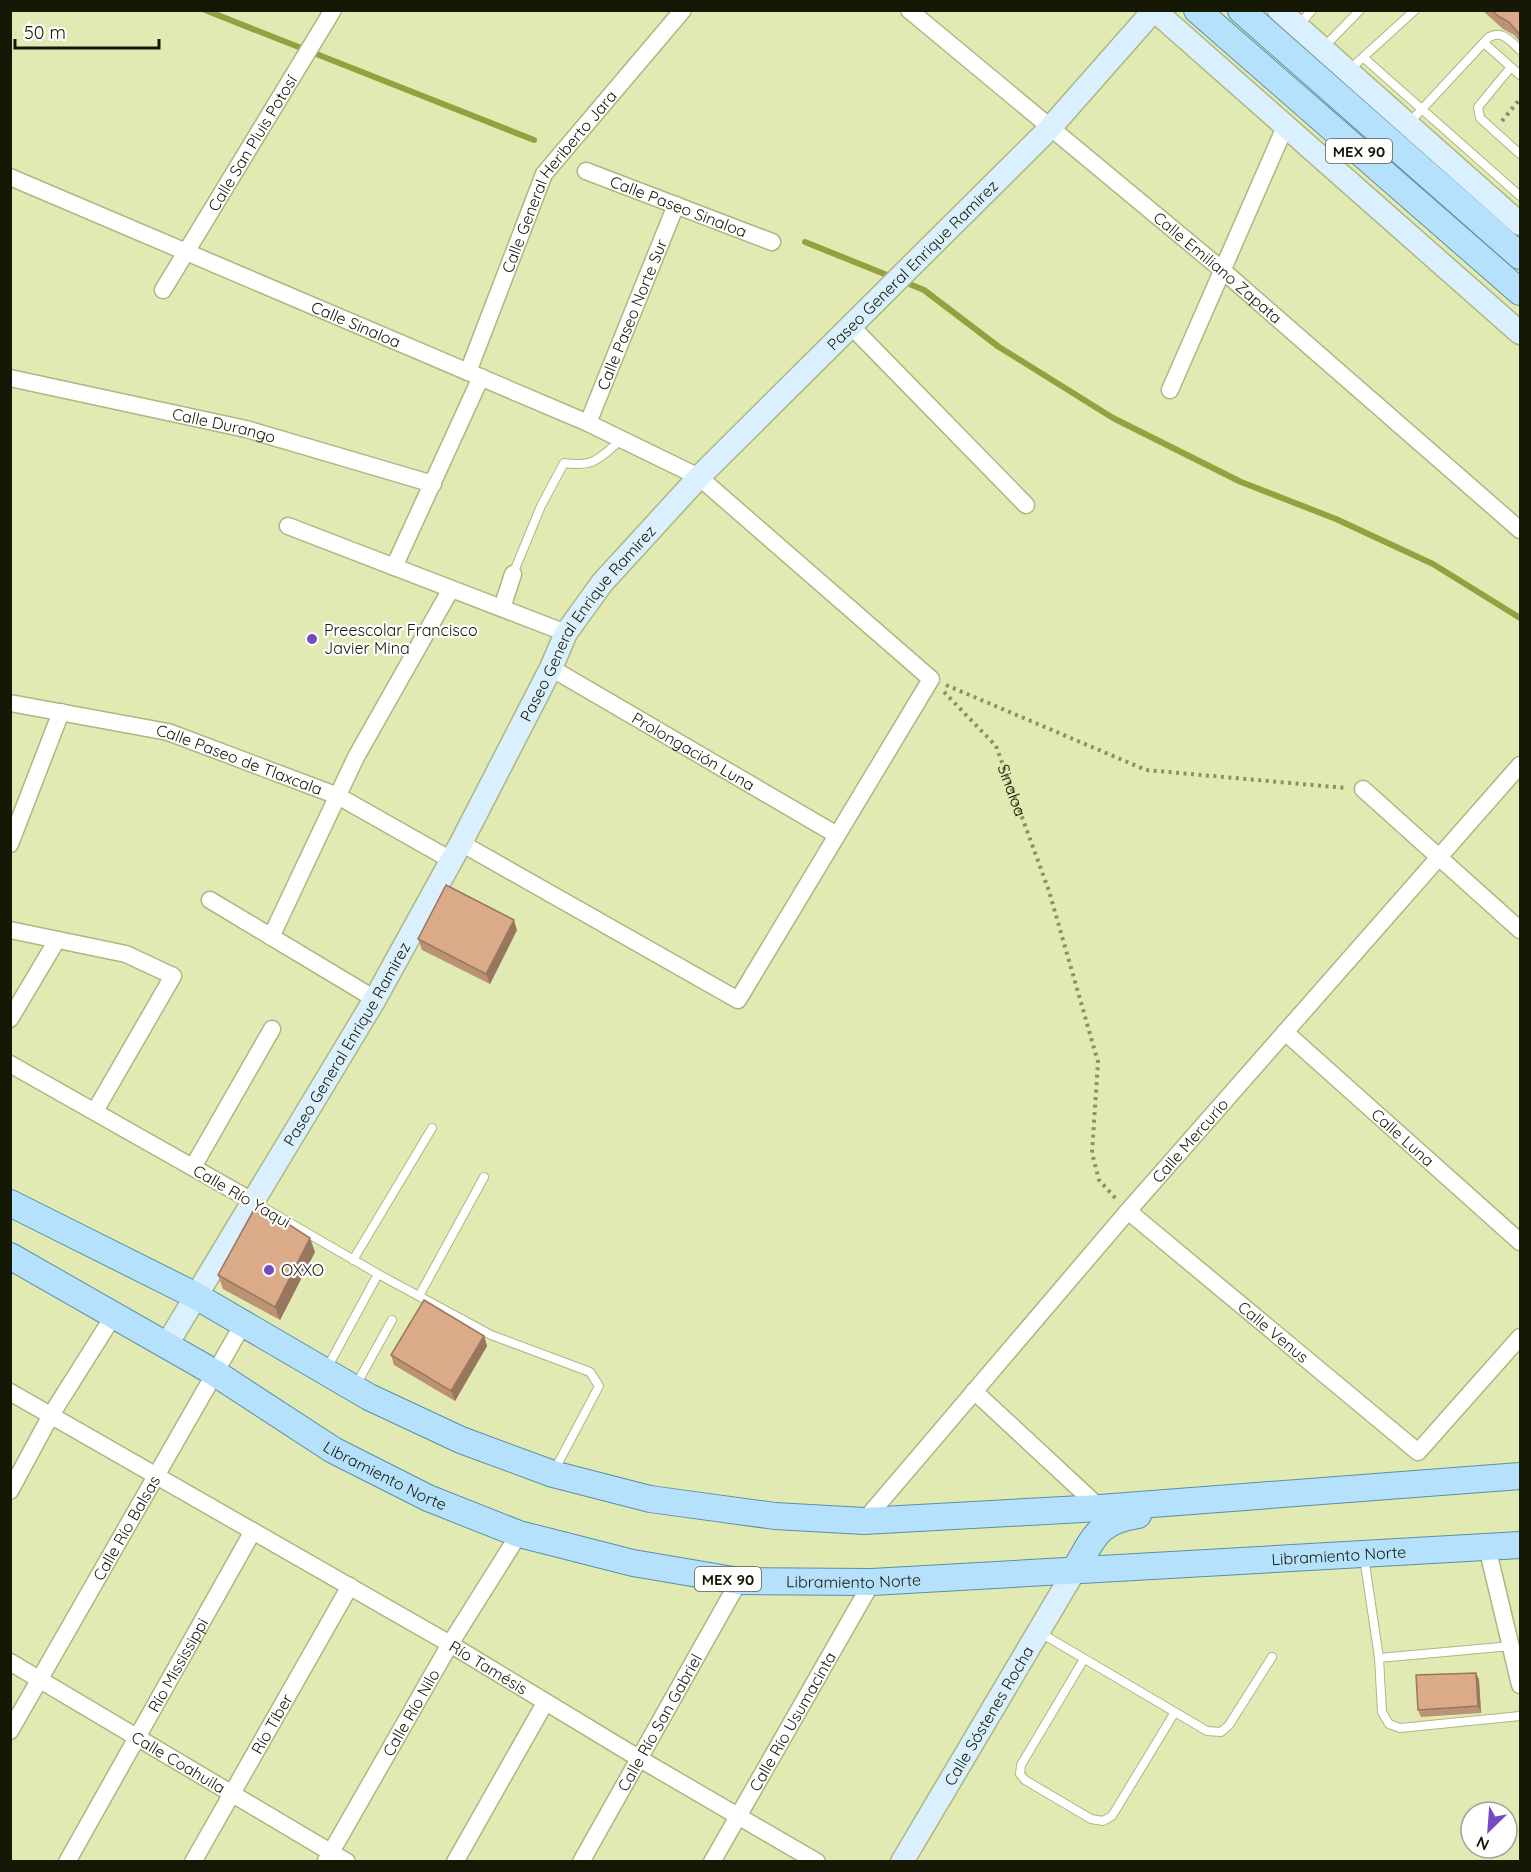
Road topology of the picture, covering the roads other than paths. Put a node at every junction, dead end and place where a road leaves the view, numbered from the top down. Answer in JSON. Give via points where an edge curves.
{"nodes":[{"id":1,"x":333,"y":10,"type":"edge"},
{"id":2,"x":683,"y":10,"type":"edge"},
{"id":3,"x":909,"y":10,"type":"edge"},
{"id":4,"x":1154,"y":10,"type":"edge"},
{"id":5,"x":1197,"y":10,"type":"edge"},
{"id":6,"x":1240,"y":10,"type":"edge"},
{"id":7,"x":1280,"y":10,"type":"edge"},
{"id":8,"x":1360,"y":10,"type":"edge"},
{"id":9,"x":1415,"y":10,"type":"edge"},
{"id":10,"x":1305,"y":19,"type":"edge"},
{"id":11,"x":1484,"y":43,"type":"junction"},
{"id":12,"x":1323,"y":48,"type":"junction"},
{"id":13,"x":1521,"y":50,"type":"edge"},
{"id":14,"x":1356,"y":64,"type":"junction"},
{"id":15,"x":1510,"y":67,"type":"junction"},
{"id":16,"x":1521,"y":75,"type":"edge"},
{"id":17,"x":1416,"y":116,"type":"junction"},
{"id":18,"x":1051,"y":127,"type":"junction"},
{"id":19,"x":1285,"y":127,"type":"junction"},
{"id":20,"x":1521,"y":154,"type":"edge"},
{"id":21,"x":586,"y":171,"type":"dead end"},
{"id":22,"x":10,"y":177,"type":"edge"},
{"id":23,"x":1521,"y":196,"type":"edge"},
{"id":24,"x":676,"y":205,"type":"junction"},
{"id":25,"x":1521,"y":224,"type":"edge"},
{"id":26,"x":772,"y":242,"type":"dead end"},
{"id":27,"x":187,"y":253,"type":"junction"},
{"id":28,"x":1521,"y":256,"type":"edge"},
{"id":29,"x":1221,"y":269,"type":"junction"},
{"id":30,"x":163,"y":290,"type":"dead end"},
{"id":31,"x":1510,"y":294,"type":"edge"},
{"id":32,"x":851,"y":326,"type":"junction"},
{"id":33,"x":1520,"y":331,"type":"edge"},
{"id":34,"x":474,"y":374,"type":"junction"},
{"id":35,"x":10,"y":378,"type":"edge"},
{"id":36,"x":1170,"y":390,"type":"dead end"},
{"id":37,"x":588,"y":423,"type":"junction"},
{"id":38,"x":621,"y":440,"type":"junction"},
{"id":39,"x":699,"y":477,"type":"junction"},
{"id":40,"x":433,"y":484,"type":"junction"},
{"id":41,"x":1026,"y":505,"type":"dead end"},
{"id":42,"x":288,"y":526,"type":"dead end"},
{"id":43,"x":1521,"y":530,"type":"edge"},
{"id":44,"x":394,"y":567,"type":"junction"},
{"id":45,"x":513,"y":574,"type":"joint"},
{"id":46,"x":451,"y":589,"type":"junction"},
{"id":47,"x":502,"y":608,"type":"junction"},
{"id":48,"x":566,"y":633,"type":"junction"},
{"id":49,"x":551,"y":668,"type":"junction"},
{"id":50,"x":10,"y":703,"type":"edge"},
{"id":51,"x":61,"y":712,"type":"junction"},
{"id":52,"x":1521,"y":765,"type":"edge"},
{"id":53,"x":1363,"y":789,"type":"road end"},
{"id":54,"x":338,"y":796,"type":"junction"},
{"id":55,"x":837,"y":835,"type":"junction"},
{"id":56,"x":10,"y":844,"type":"edge"},
{"id":57,"x":456,"y":852,"type":"junction"},
{"id":58,"x":1439,"y":857,"type":"junction"},
{"id":59,"x":210,"y":900,"type":"dead end"},
{"id":60,"x":10,"y":930,"type":"edge"},
{"id":61,"x":1521,"y":930,"type":"edge"},
{"id":62,"x":271,"y":937,"type":"junction"},
{"id":63,"x":57,"y":940,"type":"junction"},
{"id":64,"x":375,"y":999,"type":"junction"},
{"id":65,"x":10,"y":1019,"type":"edge"},
{"id":66,"x":272,"y":1029,"type":"dead end"},
{"id":67,"x":1285,"y":1032,"type":"junction"},
{"id":68,"x":10,"y":1064,"type":"edge"},
{"id":69,"x":95,"y":1111,"type":"junction"},
{"id":70,"x":432,"y":1128,"type":"dead end"},
{"id":71,"x":193,"y":1167,"type":"junction"},
{"id":72,"x":484,"y":1177,"type":"dead end"},
{"id":73,"x":10,"y":1188,"type":"edge"},
{"id":74,"x":254,"y":1202,"type":"junction"},
{"id":75,"x":10,"y":1203,"type":"edge"},
{"id":76,"x":1128,"y":1211,"type":"junction"},
{"id":77,"x":50,"y":1222,"type":"junction"},
{"id":78,"x":1521,"y":1242,"type":"edge"},
{"id":79,"x":10,"y":1256,"type":"edge"},
{"id":80,"x":353,"y":1260,"type":"junction"},
{"id":81,"x":378,"y":1274,"type":"junction"},
{"id":82,"x":196,"y":1296,"type":"junction"},
{"id":83,"x":419,"y":1296,"type":"junction"},
{"id":84,"x":114,"y":1315,"type":"junction"},
{"id":85,"x":393,"y":1320,"type":"dead end"},
{"id":86,"x":243,"y":1324,"type":"junction"},
{"id":87,"x":1521,"y":1337,"type":"edge"},
{"id":88,"x":166,"y":1346,"type":"junction"},
{"id":89,"x":326,"y":1371,"type":"junction"},
{"id":90,"x":215,"y":1373,"type":"junction"},
{"id":91,"x":354,"y":1388,"type":"junction"},
{"id":92,"x":974,"y":1391,"type":"junction"},
{"id":93,"x":10,"y":1392,"type":"edge"},
{"id":94,"x":51,"y":1415,"type":"junction"},
{"id":95,"x":553,"y":1474,"type":"junction"},
{"id":96,"x":157,"y":1476,"type":"junction"},
{"id":97,"x":1521,"y":1476,"type":"edge"},
{"id":98,"x":10,"y":1491,"type":"edge"},
{"id":99,"x":1247,"y":1496,"type":"junction"},
{"id":100,"x":1100,"y":1508,"type":"junction"},
{"id":101,"x":864,"y":1521,"type":"junction"},
{"id":102,"x":253,"y":1531,"type":"junction"},
{"id":103,"x":519,"y":1534,"type":"junction"},
{"id":104,"x":1521,"y":1545,"type":"edge"},
{"id":105,"x":1487,"y":1547,"type":"junction"},
{"id":106,"x":1364,"y":1554,"type":"junction"},
{"id":107,"x":1075,"y":1570,"type":"junction"},
{"id":108,"x":739,"y":1581,"type":"junction"},
{"id":109,"x":872,"y":1582,"type":"junction"},
{"id":110,"x":350,"y":1586,"type":"junction"},
{"id":111,"x":1039,"y":1632,"type":"junction"},
{"id":112,"x":450,"y":1644,"type":"junction"},
{"id":113,"x":1511,"y":1646,"type":"junction"},
{"id":114,"x":1272,"y":1657,"type":"dead end"},
{"id":115,"x":1379,"y":1658,"type":"junction"},
{"id":116,"x":1084,"y":1659,"type":"junction"},
{"id":117,"x":10,"y":1662,"type":"edge"},
{"id":118,"x":39,"y":1679,"type":"junction"},
{"id":119,"x":1521,"y":1685,"type":"edge"},
{"id":120,"x":545,"y":1703,"type":"junction"},
{"id":121,"x":1175,"y":1712,"type":"junction"},
{"id":122,"x":1521,"y":1716,"type":"edge"},
{"id":123,"x":10,"y":1731,"type":"edge"},
{"id":124,"x":137,"y":1737,"type":"junction"},
{"id":125,"x":640,"y":1759,"type":"junction"},
{"id":126,"x":234,"y":1793,"type":"junction"},
{"id":127,"x":740,"y":1815,"type":"junction"},
{"id":128,"x":329,"y":1857,"type":"edge"},
{"id":129,"x":67,"y":1862,"type":"edge"},
{"id":130,"x":193,"y":1862,"type":"edge"},
{"id":131,"x":347,"y":1862,"type":"edge"},
{"id":132,"x":455,"y":1862,"type":"edge"},
{"id":133,"x":581,"y":1862,"type":"edge"},
{"id":134,"x":712,"y":1862,"type":"edge"},
{"id":135,"x":817,"y":1862,"type":"edge"},
{"id":136,"x":902,"y":1862,"type":"edge"}],
"edges":[{"from":1,"to":27,"type":"street","name":"Calle San Pluis Potosí"},
{"from":2,"to":34,"type":"street","name":"Calle General Heriberto Jara","via":[[544,174]]},
{"from":3,"to":18,"type":"street","name":"Calle Emiliano Zapata"},
{"from":4,"to":18,"type":"street","name":"Paseo General Enrique Ramirez"},
{"from":4,"to":19,"type":"street"},
{"from":5,"to":31,"type":"main road","number":"MEX 90"},
{"from":6,"to":28,"type":"main road","number":"MEX 90"},
{"from":7,"to":10,"type":"street"},
{"from":8,"to":12,"type":"lane"},
{"from":9,"to":14,"type":"lane"},
{"from":10,"to":12,"type":"street"},
{"from":11,"to":13,"type":"lane","via":[[1503,34]]},
{"from":11,"to":15,"type":"lane"},
{"from":11,"to":17,"type":"lane"},
{"from":12,"to":14,"type":"street"},
{"from":14,"to":17,"type":"street"},
{"from":15,"to":16,"type":"lane"},
{"from":15,"to":20,"type":"lane","via":[[1478,107],[1480,118]]},
{"from":17,"to":23,"type":"lane"},
{"from":17,"to":25,"type":"street"},
{"from":18,"to":29,"type":"street","name":"Calle Emiliano Zapata"},
{"from":18,"to":32,"type":"street","name":"Paseo General Enrique Ramirez"},
{"from":19,"to":29,"type":"street"},
{"from":19,"to":31,"type":"street"},
{"from":21,"to":24,"type":"street","name":"Calle Paseo Sinaloa"},
{"from":22,"to":27,"type":"street","name":"Calle Sinaloa"},
{"from":24,"to":26,"type":"street","name":"Calle Paseo Sinaloa"},
{"from":24,"to":37,"type":"street","name":"Calle Paseo Norte Sur"},
{"from":27,"to":30,"type":"street","name":"Calle San Pluis Potosí"},
{"from":27,"to":34,"type":"street","name":"Calle Sinaloa"},
{"from":29,"to":36,"type":"street"},
{"from":29,"to":43,"type":"street","name":"Calle Emiliano Zapata"},
{"from":31,"to":33,"type":"street"},
{"from":32,"to":39,"type":"street","name":"Paseo General Enrique Ramirez"},
{"from":32,"to":41,"type":"street"},
{"from":34,"to":37,"type":"street","name":"Calle Sinaloa"},
{"from":34,"to":40,"type":"street","name":"Calle General Heriberto Jara"},
{"from":35,"to":40,"type":"street","name":"Calle Durango","via":[[246,429]]},
{"from":37,"to":38,"type":"street","name":"Calle Sinaloa"},
{"from":38,"to":39,"type":"street","name":"Calle Sinaloa"},
{"from":38,"to":45,"type":"lane","via":[[593,463],[564,463]]},
{"from":39,"to":48,"type":"street","name":"Paseo General Enrique Ramirez","via":[[602,583]]},
{"from":39,"to":55,"type":"street","via":[[931,679]]},
{"from":40,"to":44,"type":"street","name":"Calle General Heriberto Jara"},
{"from":42,"to":44,"type":"street"},
{"from":44,"to":46,"type":"street"},
{"from":45,"to":47,"type":"street"},
{"from":46,"to":47,"type":"street"},
{"from":46,"to":54,"type":"street"},
{"from":47,"to":48,"type":"street"},
{"from":48,"to":49,"type":"street","name":"Paseo General Enrique Ramirez"},
{"from":49,"to":55,"type":"street","name":"Prolongación Luna"},
{"from":49,"to":57,"type":"street","name":"Paseo General Enrique Ramirez"},
{"from":50,"to":51,"type":"street","name":"Calle Paseo de Tlaxcala"},
{"from":51,"to":54,"type":"street","name":"Calle Paseo de Tlaxcala","via":[[168,732]]},
{"from":51,"to":56,"type":"street"},
{"from":52,"to":58,"type":"street","name":"Calle Mercurio"},
{"from":53,"to":58,"type":"street"},
{"from":54,"to":57,"type":"street","name":"Calle Paseo de Tlaxcala","via":[[377,818]]},
{"from":54,"to":62,"type":"street"},
{"from":55,"to":57,"type":"street","name":"Calle Paseo de Tlaxcala","via":[[738,1000]]},
{"from":57,"to":64,"type":"street","name":"Paseo General Enrique Ramirez"},
{"from":58,"to":61,"type":"street"},
{"from":58,"to":67,"type":"street","name":"Calle Mercurio"},
{"from":59,"to":62,"type":"street"},
{"from":60,"to":63,"type":"street"},
{"from":62,"to":64,"type":"street"},
{"from":63,"to":65,"type":"street"},
{"from":63,"to":69,"type":"street","via":[[126,954],[172,976]]},
{"from":64,"to":74,"type":"street","name":"Paseo General Enrique Ramirez"},
{"from":66,"to":71,"type":"street"},
{"from":67,"to":76,"type":"street","name":"Calle Mercurio"},
{"from":67,"to":78,"type":"street","name":"Calle Luna"},
{"from":68,"to":69,"type":"street","name":"Calle Río Yaqui"},
{"from":69,"to":71,"type":"street","name":"Calle Río Yaqui"},
{"from":70,"to":80,"type":"lane"},
{"from":71,"to":74,"type":"street","name":"Calle Río Yaqui"},
{"from":72,"to":83,"type":"lane"},
{"from":73,"to":77,"type":"main road"},
{"from":74,"to":80,"type":"lane","name":"Calle Río Yaqui"},
{"from":74,"to":82,"type":"street","name":"Paseo General Enrique Ramirez"},
{"from":75,"to":77,"type":"main road"},
{"from":76,"to":87,"type":"street","name":"Calle Venus","via":[[1418,1452]]},
{"from":76,"to":92,"type":"street","name":"Calle Mercurio"},
{"from":77,"to":82,"type":"main road"},
{"from":79,"to":84,"type":"main road","name":"Libramiento Norte","number":"MEX 90"},
{"from":80,"to":81,"type":"lane","name":"Calle Río Yaqui"},
{"from":81,"to":83,"type":"lane","name":"Calle Río Yaqui"},
{"from":81,"to":89,"type":"lane"},
{"from":82,"to":86,"type":"main road"},
{"from":82,"to":88,"type":"street","name":"Paseo General Enrique Ramirez"},
{"from":83,"to":95,"type":"lane","name":"Calle Río Yaqui","via":[[491,1335],[590,1372],[599,1386]]},
{"from":84,"to":88,"type":"main road","name":"Libramiento Norte","number":"MEX 90"},
{"from":84,"to":94,"type":"street"},
{"from":85,"to":91,"type":"lane"},
{"from":86,"to":89,"type":"main road"},
{"from":86,"to":90,"type":"street","name":"Calle Río Balsas"},
{"from":88,"to":90,"type":"main road","name":"Libramiento Norte","number":"MEX 90"},
{"from":89,"to":91,"type":"main road"},
{"from":90,"to":96,"type":"street","name":"Calle Río Balsas"},
{"from":90,"to":103,"type":"main road","name":"Libramiento Norte","number":"MEX 90","via":[[333,1450],[428,1498]]},
{"from":91,"to":95,"type":"main road","via":[[461,1440]]},
{"from":92,"to":100,"type":"street"},
{"from":92,"to":101,"type":"street","name":"Calle Mercurio"},
{"from":93,"to":94,"type":"street","name":"Río Tamésis"},
{"from":94,"to":96,"type":"street","name":"Río Tamésis"},
{"from":94,"to":98,"type":"street"},
{"from":95,"to":101,"type":"main road","via":[[650,1499],[775,1516]]},
{"from":96,"to":102,"type":"street","name":"Río Tamésis"},
{"from":96,"to":118,"type":"street","name":"Calle Río Balsas"},
{"from":97,"to":99,"type":"main road"},
{"from":99,"to":100,"type":"main road"},
{"from":99,"to":107,"type":"main road","via":[[1236,1508],[1114,1520],[1096,1533]]},
{"from":100,"to":101,"type":"main road"},
{"from":102,"to":110,"type":"street","name":"Río Tamésis"},
{"from":102,"to":124,"type":"street","name":"Río Mississippi"},
{"from":103,"to":108,"type":"main road","name":"Libramiento Norte","number":"MEX 90","via":[[633,1563]]},
{"from":103,"to":112,"type":"street","name":"Calle Río Nilo"},
{"from":104,"to":105,"type":"main road","name":"Libramiento Norte","number":"MEX 90"},
{"from":105,"to":106,"type":"main road","name":"Libramiento Norte","number":"MEX 90"},
{"from":105,"to":113,"type":"street"},
{"from":106,"to":107,"type":"main road","name":"Libramiento Norte","number":"MEX 90"},
{"from":106,"to":115,"type":"lane"},
{"from":107,"to":109,"type":"main road","name":"Libramiento Norte","number":"MEX 90"},
{"from":107,"to":111,"type":"street","name":"Calle Sóstenes Rocha"},
{"from":108,"to":109,"type":"main road","name":"Libramiento Norte","number":"MEX 90"},
{"from":108,"to":125,"type":"street","name":"Calle Río San Gabriel"},
{"from":109,"to":127,"type":"street","name":"Calle Río Usumacinta"},
{"from":110,"to":112,"type":"street","name":"Río Tamésis"},
{"from":110,"to":126,"type":"street","name":"Río Tíber"},
{"from":111,"to":116,"type":"lane"},
{"from":111,"to":136,"type":"street","name":"Calle Sóstenes Rocha"},
{"from":112,"to":120,"type":"street","name":"Río Tamésis"},
{"from":112,"to":128,"type":"street","name":"Calle Río Nilo"},
{"from":113,"to":115,"type":"lane"},
{"from":113,"to":119,"type":"street"},
{"from":114,"to":121,"type":"lane","via":[[1221,1732],[1207,1731]]},
{"from":115,"to":122,"type":"lane","via":[[1382,1712],[1389,1724],[1400,1728]]},
{"from":116,"to":121,"type":"lane"},
{"from":116,"to":121,"type":"lane","via":[[1021,1765],[1020,1774],[1091,1819],[1103,1821],[1112,1816]]},
{"from":117,"to":118,"type":"street","name":"Calle Coahuila"},
{"from":118,"to":123,"type":"street","name":"Calle Río Balsas"},
{"from":118,"to":124,"type":"street","name":"Calle Coahuila"},
{"from":120,"to":125,"type":"street","name":"Río Tamésis"},
{"from":120,"to":132,"type":"street"},
{"from":124,"to":126,"type":"street","name":"Calle Coahuila"},
{"from":124,"to":129,"type":"street","name":"Río Mississippi"},
{"from":125,"to":127,"type":"street","name":"Río Tamésis"},
{"from":125,"to":133,"type":"street","name":"Calle Río San Gabriel"},
{"from":126,"to":128,"type":"street","name":"Calle Coahuila"},
{"from":126,"to":130,"type":"street","name":"Río Tíber"},
{"from":127,"to":134,"type":"street","name":"Calle Río Usumacinta"},
{"from":127,"to":135,"type":"street","name":"Río Tamésis"},
{"from":128,"to":131,"type":"street","name":"Calle Coahuila"}]}
